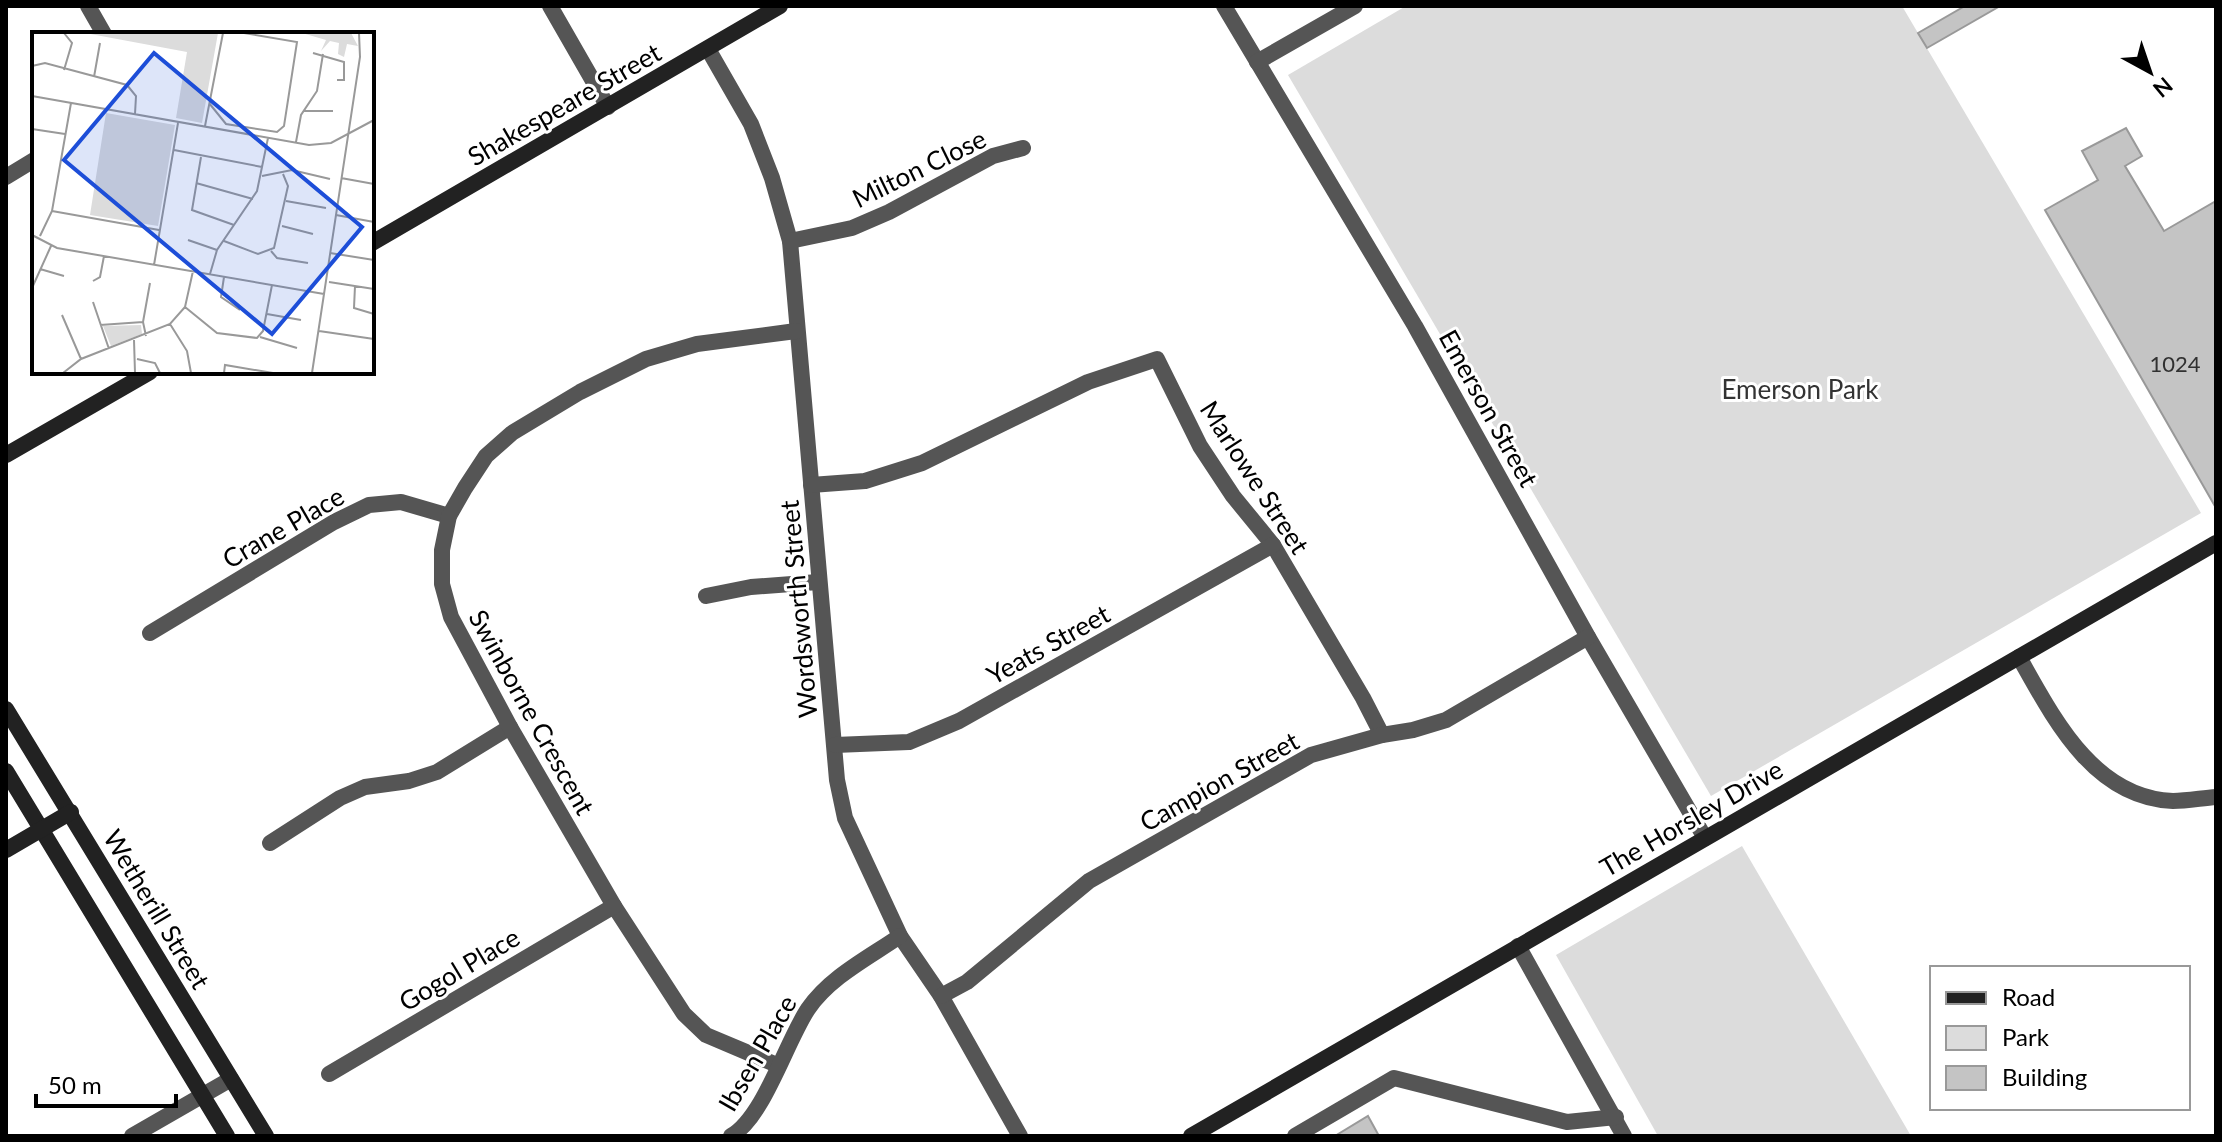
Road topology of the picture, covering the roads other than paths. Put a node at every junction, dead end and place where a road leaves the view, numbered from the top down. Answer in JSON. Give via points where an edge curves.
{"nodes":[{"id":1,"x":88,"y":6,"type":"edge"},
{"id":2,"x":550,"y":6,"type":"edge"},
{"id":3,"x":780,"y":6,"type":"edge"},
{"id":4,"x":1224,"y":6,"type":"edge"},
{"id":5,"x":1355,"y":6,"type":"edge"},
{"id":6,"x":103,"y":32,"type":"edge"},
{"id":7,"x":708,"y":49,"type":"junction"},
{"id":8,"x":1257,"y":62,"type":"junction"},
{"id":9,"x":608,"y":107,"type":"junction"},
{"id":10,"x":1023,"y":148,"type":"dead end"},
{"id":11,"x":32,"y":161,"type":"edge"},
{"id":12,"x":6,"y":177,"type":"edge"},
{"id":13,"x":790,"y":241,"type":"junction"},
{"id":14,"x":374,"y":242,"type":"edge"},
{"id":15,"x":796,"y":331,"type":"junction"},
{"id":16,"x":147,"y":374,"type":"edge"},
{"id":17,"x":6,"y":455,"type":"edge"},
{"id":18,"x":811,"y":485,"type":"junction"},
{"id":19,"x":449,"y":516,"type":"junction"},
{"id":20,"x":2216,"y":543,"type":"edge"},
{"id":21,"x":1273,"y":545,"type":"junction"},
{"id":22,"x":818,"y":582,"type":"junction"},
{"id":23,"x":706,"y":596,"type":"dead end"},
{"id":24,"x":150,"y":633,"type":"dead end"},
{"id":25,"x":1588,"y":637,"type":"junction"},
{"id":26,"x":2019,"y":657,"type":"junction"},
{"id":27,"x":6,"y":709,"type":"edge"},
{"id":28,"x":510,"y":727,"type":"junction"},
{"id":29,"x":1382,"y":735,"type":"junction"},
{"id":30,"x":835,"y":745,"type":"junction"},
{"id":31,"x":6,"y":771,"type":"edge"},
{"id":32,"x":2216,"y":797,"type":"edge"},
{"id":33,"x":71,"y":812,"type":"junction"},
{"id":34,"x":41,"y":829,"type":"junction"},
{"id":35,"x":1705,"y":838,"type":"junction"},
{"id":36,"x":270,"y":843,"type":"dead end"},
{"id":37,"x":6,"y":850,"type":"edge"},
{"id":38,"x":614,"y":906,"type":"junction"},
{"id":39,"x":900,"y":936,"type":"junction"},
{"id":40,"x":1518,"y":946,"type":"junction"},
{"id":41,"x":941,"y":996,"type":"junction"},
{"id":42,"x":777,"y":1065,"type":"junction"},
{"id":43,"x":329,"y":1074,"type":"dead end"},
{"id":44,"x":231,"y":1079,"type":"junction"},
{"id":45,"x":202,"y":1095,"type":"junction"},
{"id":46,"x":1616,"y":1117,"type":"junction"},
{"id":47,"x":132,"y":1136,"type":"edge"},
{"id":48,"x":227,"y":1136,"type":"edge"},
{"id":49,"x":266,"y":1136,"type":"edge"},
{"id":50,"x":731,"y":1136,"type":"edge"},
{"id":51,"x":1020,"y":1136,"type":"edge"},
{"id":52,"x":1191,"y":1136,"type":"edge"},
{"id":53,"x":1295,"y":1136,"type":"edge"},
{"id":54,"x":1624,"y":1136,"type":"edge"}],
"edges":[{"from":1,"to":6,"type":"street"},
{"from":2,"to":9,"type":"street"},
{"from":3,"to":7,"type":"main road","name":"Shakespeare Street"},
{"from":4,"to":8,"type":"street","name":"Emerson Street"},
{"from":5,"to":8,"type":"street"},
{"from":7,"to":9,"type":"main road","name":"Shakespeare Street"},
{"from":7,"to":13,"type":"street","name":"Wordsworth Street","via":[[751,124]]},
{"from":8,"to":25,"type":"street","name":"Emerson Street","via":[[1415,326]]},
{"from":9,"to":14,"type":"main road","name":"Shakespeare Street"},
{"from":10,"to":13,"type":"street","name":"Milton Close","via":[[993,156],[852,228]]},
{"from":11,"to":12,"type":"street"},
{"from":13,"to":15,"type":"street","name":"Wordsworth Street"},
{"from":15,"to":18,"type":"street","name":"Wordsworth Street"},
{"from":15,"to":19,"type":"street","name":"Swinborne Crescent","via":[[697,344],[646,359],[580,392],[512,433],[486,456]]},
{"from":16,"to":17,"type":"main road"},
{"from":18,"to":21,"type":"street","name":"Marlowe Street","via":[[865,481],[922,463],[1088,382],[1157,359],[1200,446]]},
{"from":18,"to":22,"type":"street","name":"Wordsworth Street"},
{"from":19,"to":24,"type":"street","name":"Crane Place","via":[[401,502],[369,505]]},
{"from":19,"to":28,"type":"street","name":"Swinborne Crescent","via":[[442,584],[451,617]]},
{"from":20,"to":26,"type":"main road","name":"The Horsley Drive"},
{"from":21,"to":29,"type":"street","name":"Marlowe Street"},
{"from":21,"to":30,"type":"street","name":"Yeats Street","via":[[959,721],[909,742]]},
{"from":22,"to":23,"type":"street"},
{"from":22,"to":30,"type":"street","name":"Wordsworth Street"},
{"from":25,"to":29,"type":"street","name":"Campion Street","via":[[1446,720]]},
{"from":25,"to":35,"type":"street","name":"Emerson Street"},
{"from":26,"to":32,"type":"street","via":[[2063,733],[2104,774],[2138,794],[2172,801]]},
{"from":26,"to":35,"type":"main road","name":"The Horsley Drive"},
{"from":27,"to":33,"type":"main road","name":"Wetherill Street"},
{"from":28,"to":36,"type":"street","via":[[437,772],[365,787],[340,798]]},
{"from":28,"to":38,"type":"street","name":"Swinborne Crescent"},
{"from":29,"to":41,"type":"street","name":"Campion Street","via":[[1311,755],[1089,881],[967,982]]},
{"from":30,"to":39,"type":"street","name":"Wordsworth Street","via":[[845,818]]},
{"from":31,"to":34,"type":"main road"},
{"from":33,"to":34,"type":"main road"},
{"from":33,"to":44,"type":"main road","name":"Wetherill Street"},
{"from":34,"to":37,"type":"main road"},
{"from":34,"to":45,"type":"main road"},
{"from":35,"to":40,"type":"main road","name":"The Horsley Drive"},
{"from":38,"to":42,"type":"street","name":"Swinborne Crescent","via":[[684,1014],[706,1035]]},
{"from":38,"to":43,"type":"street","name":"Gogol Place"},
{"from":39,"to":41,"type":"street","name":"Wordsworth Street"},
{"from":39,"to":42,"type":"street","name":"Ibsen Place","via":[[827,986],[807,1010]]},
{"from":40,"to":46,"type":"street"},
{"from":40,"to":52,"type":"main road","name":"The Horsley Drive"},
{"from":41,"to":51,"type":"street","name":"Wordsworth Street"},
{"from":42,"to":50,"type":"street","name":"Ibsen Place","via":[[758,1107]]},
{"from":44,"to":45,"type":"street"},
{"from":44,"to":49,"type":"main road","name":"Wetherill Street"},
{"from":45,"to":47,"type":"street"},
{"from":45,"to":48,"type":"main road"},
{"from":46,"to":53,"type":"street","via":[[1567,1122],[1394,1078]]},
{"from":46,"to":54,"type":"street"}]}
